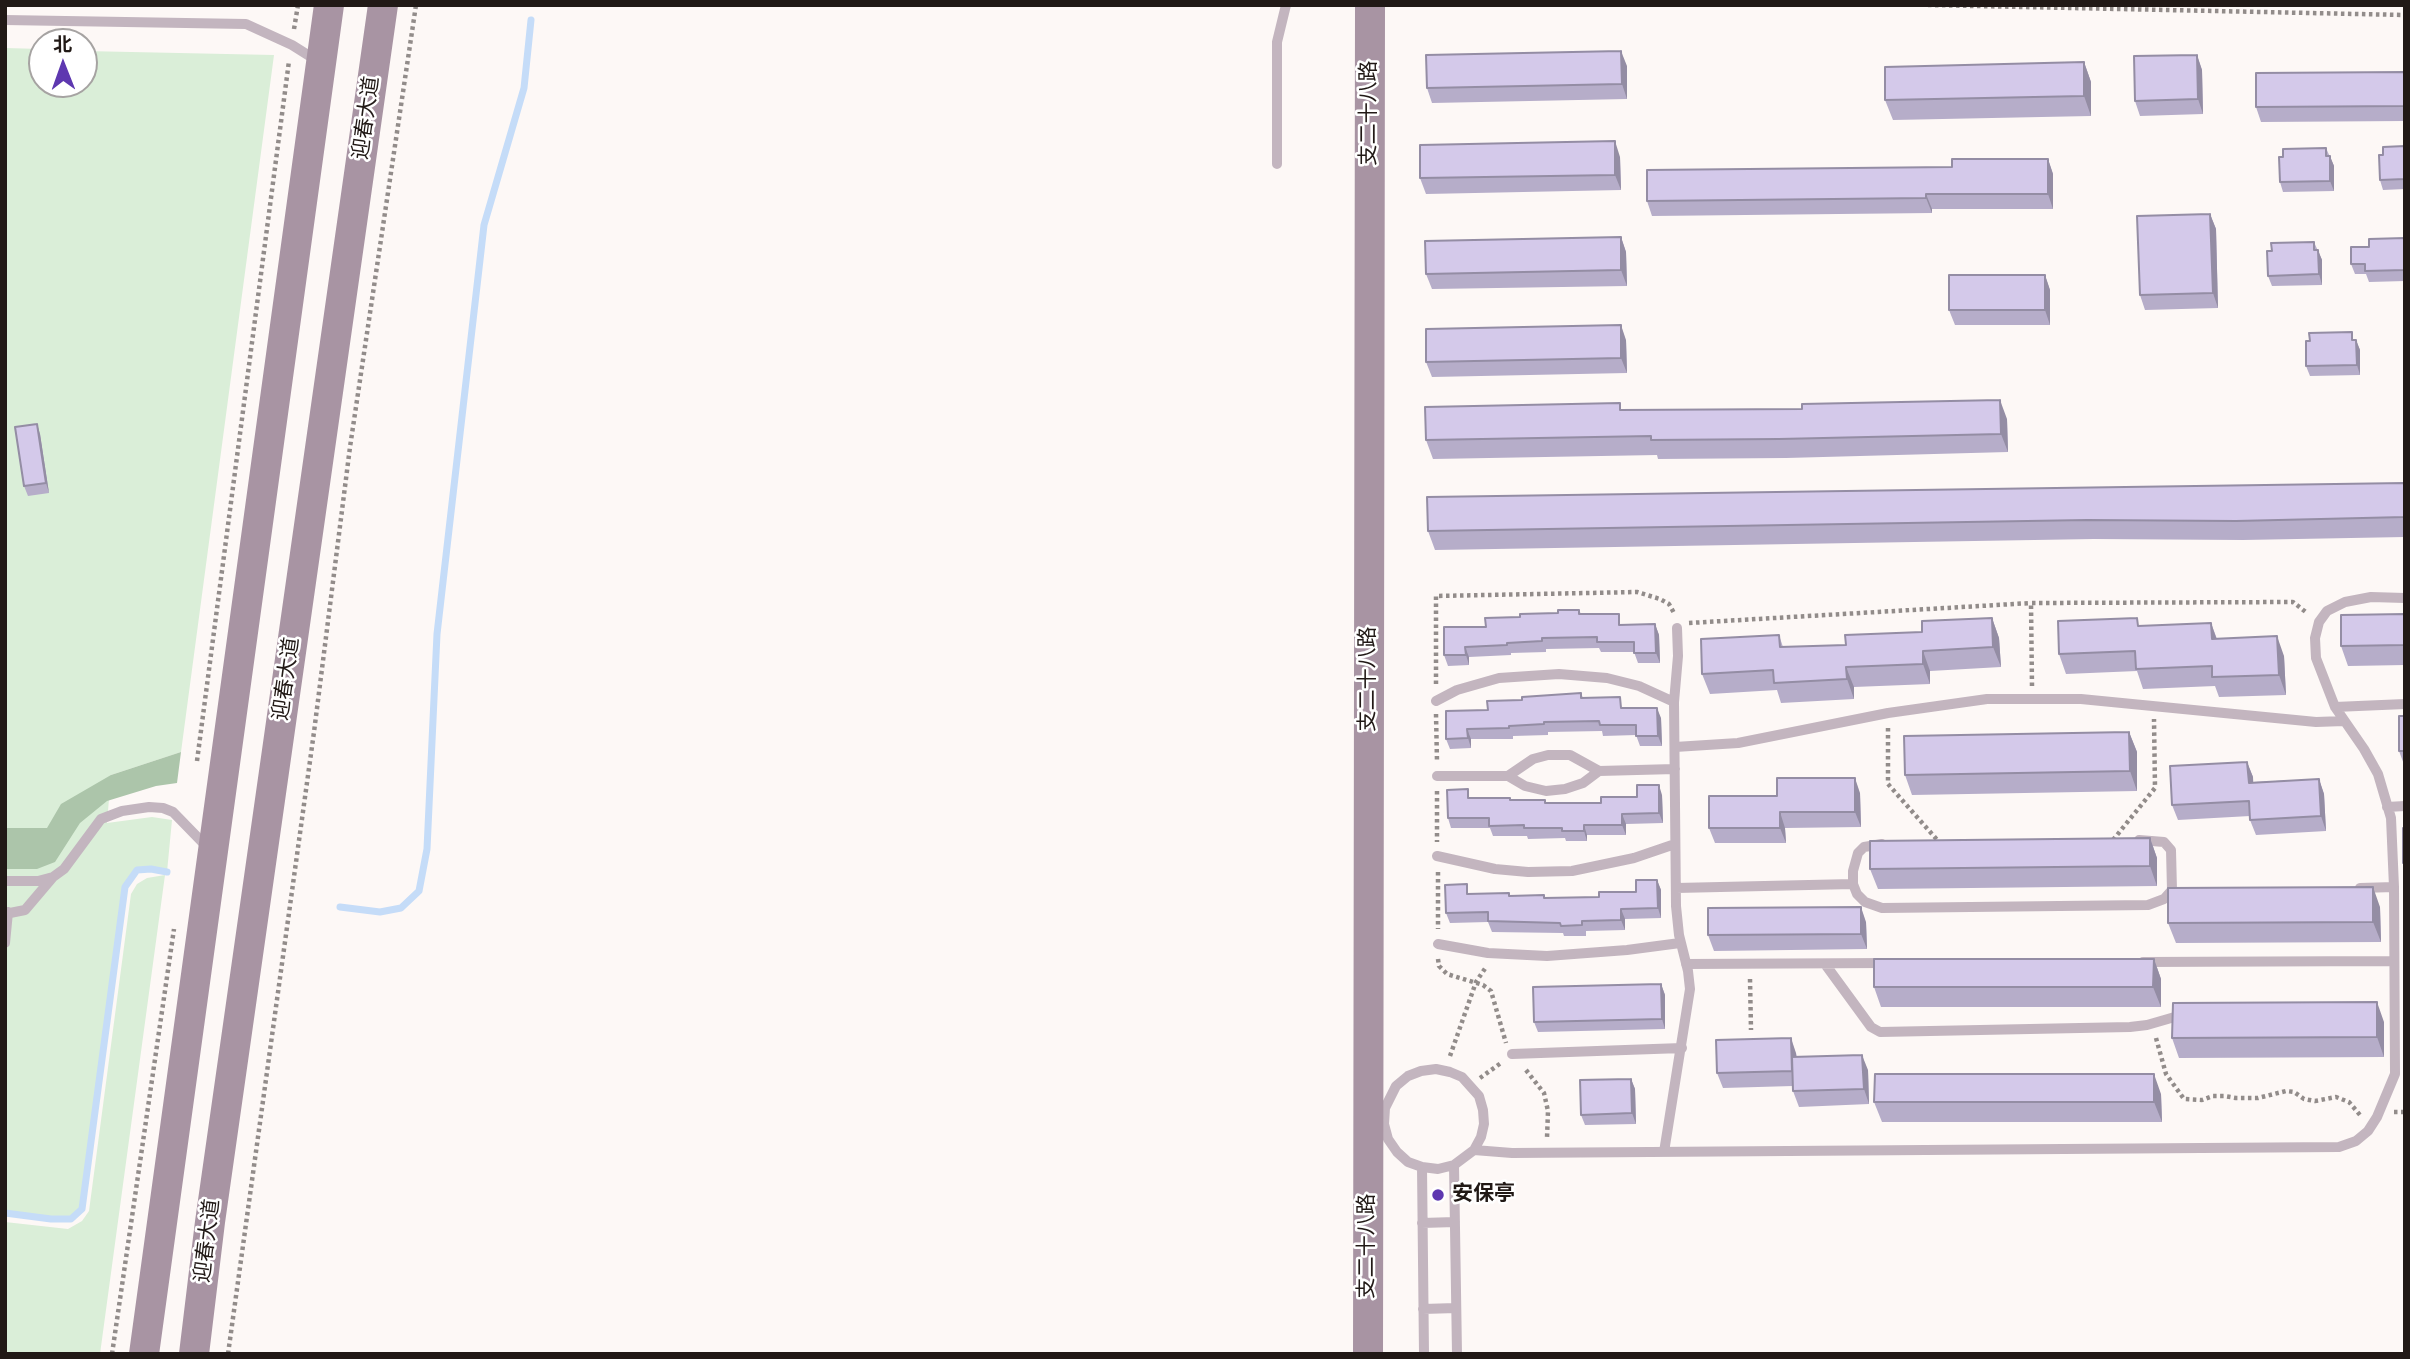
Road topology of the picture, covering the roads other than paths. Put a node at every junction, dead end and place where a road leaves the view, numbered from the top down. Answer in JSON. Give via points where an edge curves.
{"nodes":[{"id":1,"x":329,"y":5,"type":"edge"},
{"id":2,"x":383,"y":5,"type":"edge"},
{"id":3,"x":1286,"y":5,"type":"edge"},
{"id":4,"x":1370,"y":5,"type":"edge"},
{"id":5,"x":5,"y":20,"type":"edge"},
{"id":6,"x":321,"y":63,"type":"junction"},
{"id":7,"x":1277,"y":164,"type":"dead end"},
{"id":8,"x":2405,"y":598,"type":"edge"},
{"id":9,"x":1677,"y":628,"type":"dead end"},
{"id":10,"x":1436,"y":701,"type":"road end"},
{"id":11,"x":1674,"y":702,"type":"junction"},
{"id":12,"x":2405,"y":704,"type":"edge"},
{"id":13,"x":2335,"y":708,"type":"junction"},
{"id":14,"x":2344,"y":721,"type":"junction"},
{"id":15,"x":1675,"y":747,"type":"junction"},
{"id":16,"x":1675,"y":769,"type":"junction"},
{"id":17,"x":1599,"y":771,"type":"junction"},
{"id":18,"x":1437,"y":776,"type":"road end"},
{"id":19,"x":1508,"y":776,"type":"junction"},
{"id":20,"x":2405,"y":806,"type":"edge"},
{"id":21,"x":2387,"y":807,"type":"junction"},
{"id":22,"x":2113,"y":840,"type":"edge"},
{"id":23,"x":1675,"y":844,"type":"junction"},
{"id":24,"x":1888,"y":844,"type":"edge"},
{"id":25,"x":212,"y":853,"type":"junction"},
{"id":26,"x":1437,"y":856,"type":"road end"},
{"id":27,"x":53,"y":877,"type":"junction"},
{"id":28,"x":5,"y":881,"type":"edge"},
{"id":29,"x":1853,"y":884,"type":"junction"},
{"id":30,"x":2394,"y":887,"type":"junction"},
{"id":31,"x":1676,"y":888,"type":"junction"},
{"id":32,"x":2352,"y":888,"type":"edge"},
{"id":33,"x":2172,"y":890,"type":"junction"},
{"id":34,"x":2186,"y":890,"type":"edge"},
{"id":35,"x":7,"y":913,"type":"edge"},
{"id":36,"x":2399,"y":922,"type":"edge"},
{"id":37,"x":5,"y":943,"type":"edge"},
{"id":38,"x":1680,"y":943,"type":"junction"},
{"id":39,"x":1438,"y":944,"type":"road end"},
{"id":40,"x":2394,"y":961,"type":"junction"},
{"id":41,"x":2130,"y":962,"type":"edge"},
{"id":42,"x":1894,"y":963,"type":"edge"},
{"id":43,"x":1686,"y":964,"type":"junction"},
{"id":44,"x":1825,"y":964,"type":"junction"},
{"id":45,"x":2202,"y":1013,"type":"edge"},
{"id":46,"x":2400,"y":1028,"type":"edge"},
{"id":47,"x":1682,"y":1048,"type":"junction"},
{"id":48,"x":1512,"y":1054,"type":"road end"},
{"id":49,"x":1474,"y":1150,"type":"junction"},
{"id":50,"x":1664,"y":1152,"type":"junction"},
{"id":51,"x":1454,"y":1165,"type":"junction"},
{"id":52,"x":1422,"y":1167,"type":"junction"},
{"id":53,"x":1455,"y":1222,"type":"junction"},
{"id":54,"x":1422,"y":1223,"type":"junction"},
{"id":55,"x":1456,"y":1308,"type":"junction"},
{"id":56,"x":1423,"y":1309,"type":"junction"},
{"id":57,"x":144,"y":1354,"type":"edge"},
{"id":58,"x":194,"y":1354,"type":"edge"},
{"id":59,"x":1368,"y":1354,"type":"edge"},
{"id":60,"x":1424,"y":1354,"type":"edge"},
{"id":61,"x":1457,"y":1354,"type":"edge"}],
"edges":[{"from":1,"to":6,"type":"main road"},
{"from":2,"to":58,"type":"main road","name":"迎春大道"},
{"from":3,"to":7,"type":"lane","via":[[1277,42]]},
{"from":4,"to":59,"type":"main road","name":"支二十八路"},
{"from":5,"to":6,"type":"lane","via":[[246,24]]},
{"from":6,"to":25,"type":"main road"},
{"from":8,"to":13,"type":"lane","via":[[2345,601],[2319,622],[2316,658]]},
{"from":9,"to":11,"type":"lane"},
{"from":10,"to":11,"type":"lane","via":[[1499,678],[1559,674],[1607,678]]},
{"from":11,"to":15,"type":"lane"},
{"from":12,"to":13,"type":"lane"},
{"from":13,"to":14,"type":"lane"},
{"from":14,"to":15,"type":"lane","via":[[2154,705],[1987,699],[1738,743]]},
{"from":14,"to":21,"type":"lane","via":[[2378,774]]},
{"from":15,"to":16,"type":"lane"},
{"from":16,"to":17,"type":"lane"},
{"from":16,"to":23,"type":"lane"},
{"from":17,"to":19,"type":"lane","via":[[1583,783],[1546,791]]},
{"from":17,"to":19,"type":"lane","via":[[1570,755],[1548,755]]},
{"from":18,"to":19,"type":"lane"},
{"from":20,"to":21,"type":"lane"},
{"from":21,"to":30,"type":"lane"},
{"from":22,"to":33,"type":"lane","via":[[2164,842],[2171,850]]},
{"from":23,"to":26,"type":"lane","via":[[1572,871],[1506,870]]},
{"from":23,"to":31,"type":"lane"},
{"from":24,"to":29,"type":"lane","via":[[1864,847],[1858,853]]},
{"from":25,"to":27,"type":"lane","via":[[173,812],[149,807],[122,811],[100,819],[64,869]]},
{"from":25,"to":57,"type":"main road"},
{"from":27,"to":28,"type":"lane"},
{"from":27,"to":35,"type":"lane","via":[[25,910]]},
{"from":29,"to":31,"type":"lane"},
{"from":29,"to":33,"type":"lane","via":[[1865,902],[1882,908],[2148,905]]},
{"from":30,"to":32,"type":"lane"},
{"from":30,"to":36,"type":"lane"},
{"from":31,"to":38,"type":"lane"},
{"from":33,"to":34,"type":"lane"},
{"from":35,"to":37,"type":"lane"},
{"from":36,"to":40,"type":"lane"},
{"from":38,"to":39,"type":"lane","via":[[1534,956]]},
{"from":38,"to":43,"type":"lane"},
{"from":40,"to":41,"type":"lane"},
{"from":40,"to":46,"type":"lane","via":[[2390,1008]]},
{"from":42,"to":44,"type":"lane"},
{"from":43,"to":44,"type":"lane"},
{"from":43,"to":47,"type":"lane","via":[[1690,989]]},
{"from":44,"to":45,"type":"lane","via":[[1871,1027],[1880,1032],[2130,1027]]},
{"from":46,"to":50,"type":"lane","via":[[2390,1089],[2371,1126],[2356,1141],[2339,1147]]},
{"from":47,"to":48,"type":"lane"},
{"from":47,"to":50,"type":"lane"},
{"from":49,"to":50,"type":"lane"},
{"from":49,"to":51,"type":"lane"},
{"from":49,"to":52,"type":"lane","via":[[1484,1117],[1479,1096],[1462,1077],[1446,1070],[1422,1071],[1396,1086],[1385,1108],[1384,1124],[1397,1152]]},
{"from":51,"to":52,"type":"lane"},
{"from":51,"to":53,"type":"lane"},
{"from":52,"to":54,"type":"lane"},
{"from":53,"to":54,"type":"lane"},
{"from":53,"to":55,"type":"lane"},
{"from":54,"to":56,"type":"lane"},
{"from":55,"to":56,"type":"lane"},
{"from":55,"to":61,"type":"lane"},
{"from":56,"to":60,"type":"lane"}]}
